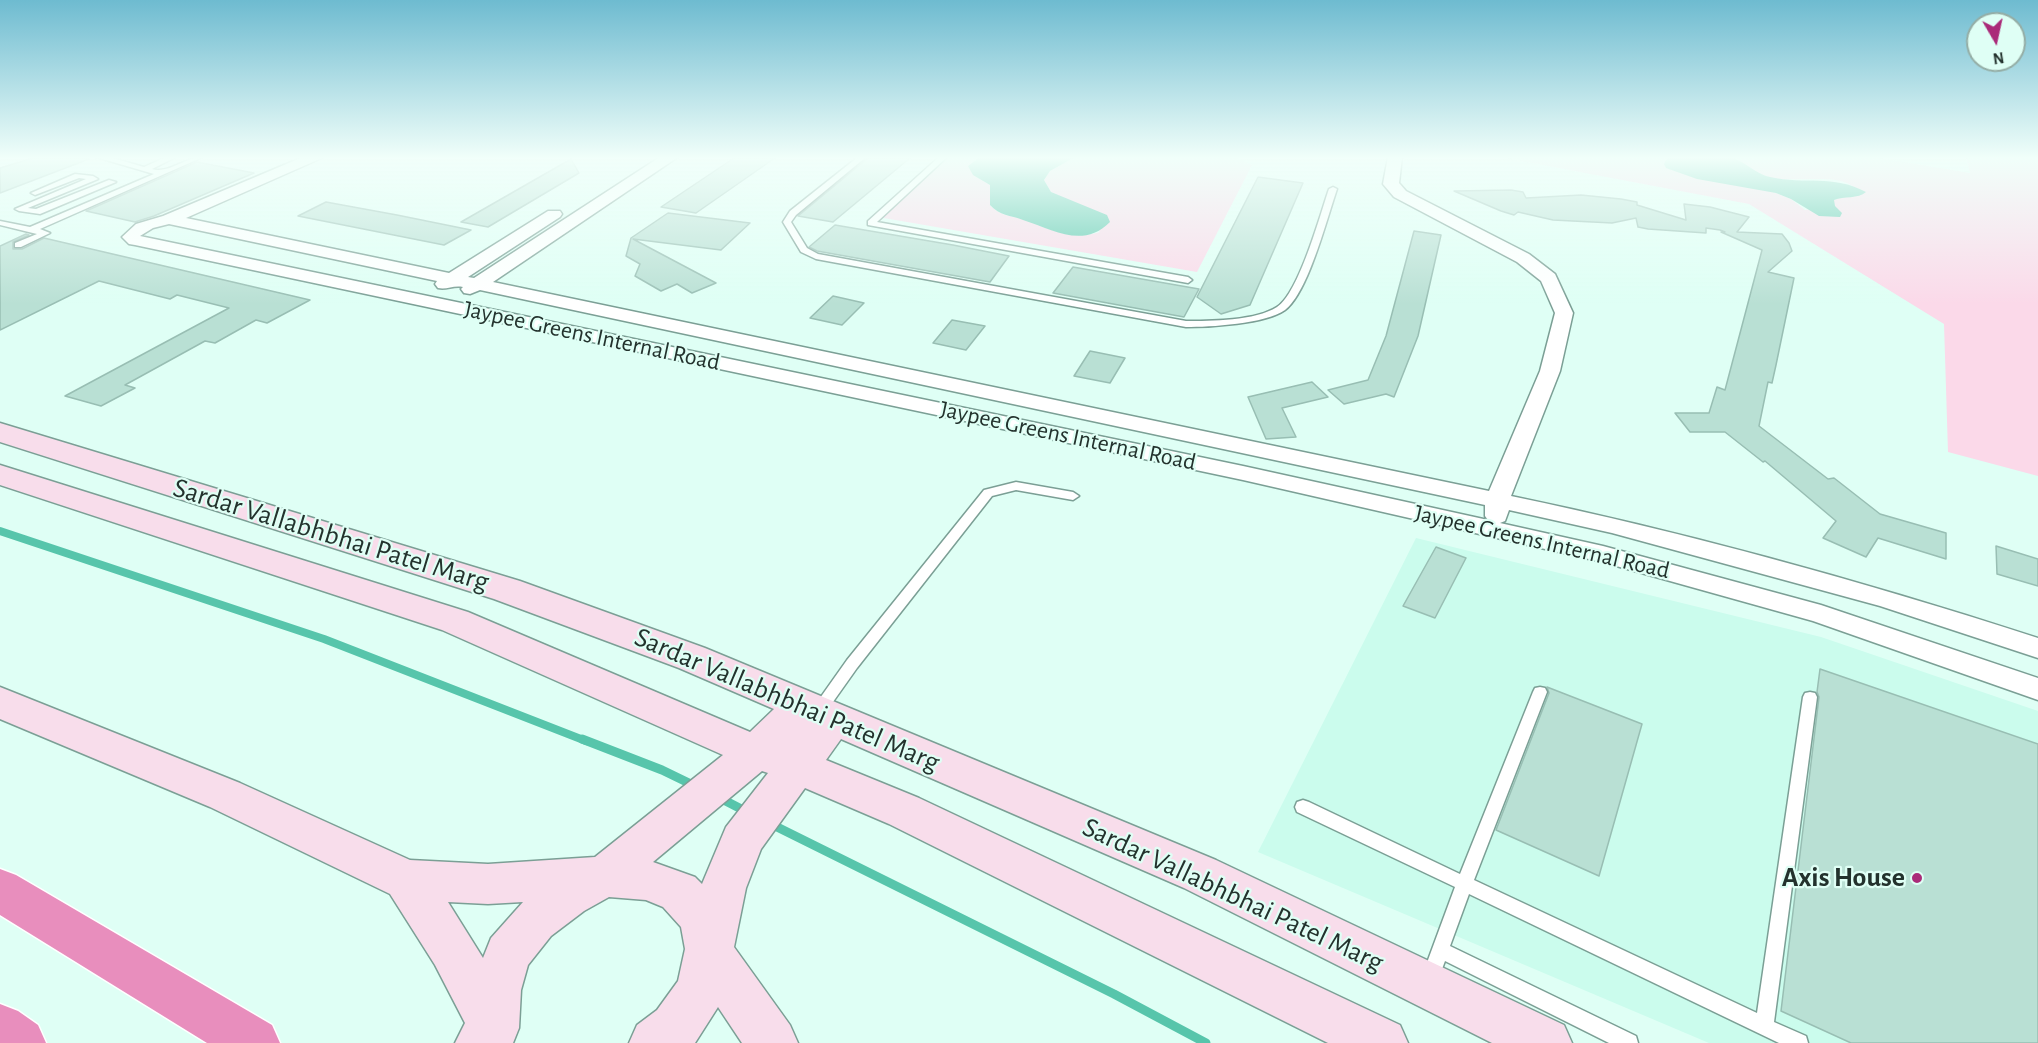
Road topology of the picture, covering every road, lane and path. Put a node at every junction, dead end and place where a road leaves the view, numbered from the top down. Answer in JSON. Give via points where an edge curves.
{"nodes":[{"id":1,"x":27,"y":206,"type":"edge"},
{"id":2,"x":53,"y":206,"type":"edge"},
{"id":3,"x":88,"y":206,"type":"edge"},
{"id":4,"x":201,"y":206,"type":"edge"},
{"id":5,"x":568,"y":206,"type":"edge"},
{"id":6,"x":597,"y":206,"type":"edge"},
{"id":7,"x":802,"y":206,"type":"edge"},
{"id":8,"x":891,"y":206,"type":"edge"},
{"id":9,"x":1327,"y":206,"type":"edge"},
{"id":10,"x":1422,"y":206,"type":"edge"},
{"id":11,"x":169,"y":219,"type":"junction"},
{"id":12,"x":0,"y":223,"type":"edge"},
{"id":13,"x":31,"y":230,"type":"junction"},
{"id":14,"x":18,"y":245,"type":"dead end"},
{"id":15,"x":451,"y":279,"type":"junction"},
{"id":16,"x":1188,"y":280,"type":"dead end"},
{"id":17,"x":476,"y":284,"type":"junction"},
{"id":18,"x":419,"y":299,"type":"junction"},
{"id":19,"x":444,"y":305,"type":"junction"},
{"id":20,"x":0,"y":432,"type":"edge"},
{"id":21,"x":0,"y":475,"type":"edge"},
{"id":22,"x":1074,"y":496,"type":"dead end"},
{"id":23,"x":1497,"y":501,"type":"junction"},
{"id":24,"x":1496,"y":530,"type":"junction"},
{"id":25,"x":2038,"y":648,"type":"edge"},
{"id":26,"x":2038,"y":689,"type":"edge"},
{"id":27,"x":1540,"y":692,"type":"dead end"},
{"id":28,"x":1810,"y":698,"type":"dead end"},
{"id":29,"x":0,"y":702,"type":"edge"},
{"id":30,"x":818,"y":712,"type":"junction"},
{"id":31,"x":756,"y":752,"type":"junction"},
{"id":32,"x":798,"y":766,"type":"junction"},
{"id":33,"x":1303,"y":807,"type":"dead end"},
{"id":34,"x":604,"y":876,"type":"junction"},
{"id":35,"x":406,"y":880,"type":"junction"},
{"id":36,"x":1464,"y":884,"type":"junction"},
{"id":37,"x":0,"y":890,"type":"edge"},
{"id":38,"x":1440,"y":950,"type":"junction"},
{"id":39,"x":710,"y":953,"type":"junction"},
{"id":40,"x":1427,"y":986,"type":"junction"},
{"id":41,"x":1764,"y":1027,"type":"junction"},
{"id":42,"x":0,"y":1029,"type":"edge"},
{"id":43,"x":487,"y":1035,"type":"edge"},
{"id":44,"x":20,"y":1043,"type":"edge"},
{"id":45,"x":254,"y":1043,"type":"edge"},
{"id":46,"x":655,"y":1043,"type":"edge"},
{"id":47,"x":772,"y":1043,"type":"edge"},
{"id":48,"x":1382,"y":1043,"type":"edge"},
{"id":49,"x":1546,"y":1043,"type":"edge"},
{"id":50,"x":1629,"y":1043,"type":"edge"},
{"id":51,"x":1799,"y":1043,"type":"edge"}],
"edges":[{"from":1,"to":2,"type":"lane","via":[[19,209],[37,212]]},
{"from":3,"to":13,"type":"lane"},
{"from":4,"to":11,"type":"street","name":"Jaypee Greens Internal Road"},
{"from":5,"to":15,"type":"street"},
{"from":6,"to":17,"type":"street"},
{"from":7,"to":9,"type":"lane","via":[[787,222],[804,250],[816,256],[1186,324],[1223,324],[1282,308],[1296,290]]},
{"from":8,"to":16,"type":"lane","via":[[871,224]]},
{"from":10,"to":23,"type":"street","via":[[1540,269],[1550,278],[1564,313],[1550,371]]},
{"from":11,"to":15,"type":"street","name":"Jaypee Greens Internal Road"},
{"from":11,"to":18,"type":"street","name":"Jaypee Greens Internal Road","via":[[143,226],[130,237]]},
{"from":12,"to":13,"type":"lane"},
{"from":13,"to":14,"type":"lane","via":[[46,233]]},
{"from":15,"to":17,"type":"street","name":"Jaypee Greens Internal Road"},
{"from":15,"to":18,"type":"street"},
{"from":17,"to":19,"type":"street"},
{"from":17,"to":23,"type":"street","name":"Jaypee Greens Internal Road"},
{"from":18,"to":19,"type":"street","name":"Jaypee Greens Internal Road"},
{"from":19,"to":24,"type":"street","name":"Jaypee Greens Internal Road"},
{"from":20,"to":30,"type":"street","name":"Sardar Vallabhbhai Patel Marg","via":[[507,590],[692,658]]},
{"from":21,"to":31,"type":"street","name":"Sardar Vallabhbhai Patel Marg","via":[[455,621]]},
{"from":22,"to":30,"type":"lane","via":[[1016,486],[988,493]]},
{"from":23,"to":24,"type":"street"},
{"from":23,"to":25,"type":"street","name":"Jaypee Greens Internal Road","via":[[1613,525],[1887,599]]},
{"from":24,"to":26,"type":"street","name":"Jaypee Greens Internal Road","via":[[1603,554],[1821,614]]},
{"from":27,"to":36,"type":"lane"},
{"from":28,"to":41,"type":"lane"},
{"from":29,"to":35,"type":"street","via":[[225,795]]},
{"from":30,"to":31,"type":"street"},
{"from":30,"to":32,"type":"street"},
{"from":30,"to":40,"type":"street","name":"Sardar Vallabhbhai Patel Marg","via":[[1200,874]]},
{"from":31,"to":32,"type":"street","name":"Sardar Vallabhbhai Patel Marg"},
{"from":31,"to":34,"type":"street"},
{"from":32,"to":39,"type":"street","via":[[742,840],[723,888]]},
{"from":32,"to":48,"type":"street","name":"Sardar Vallabhbhai Patel Marg","via":[[904,811]]},
{"from":33,"to":36,"type":"lane"},
{"from":34,"to":35,"type":"street","via":[[488,884]]},
{"from":34,"to":39,"type":"street","via":[[646,880],[679,892],[703,917]]},
{"from":34,"to":43,"type":"street","via":[[534,921],[508,954]]},
{"from":35,"to":43,"type":"street","via":[[452,949]]},
{"from":36,"to":38,"type":"lane"},
{"from":36,"to":41,"type":"lane"},
{"from":37,"to":45,"type":"highway"},
{"from":38,"to":40,"type":"lane"},
{"from":38,"to":50,"type":"lane"},
{"from":39,"to":46,"type":"street","via":[[700,991],[675,1028]]},
{"from":39,"to":47,"type":"street"},
{"from":40,"to":49,"type":"street","name":"Sardar Vallabhbhai Patel Marg"},
{"from":41,"to":51,"type":"lane"},
{"from":42,"to":44,"type":"highway"}]}
